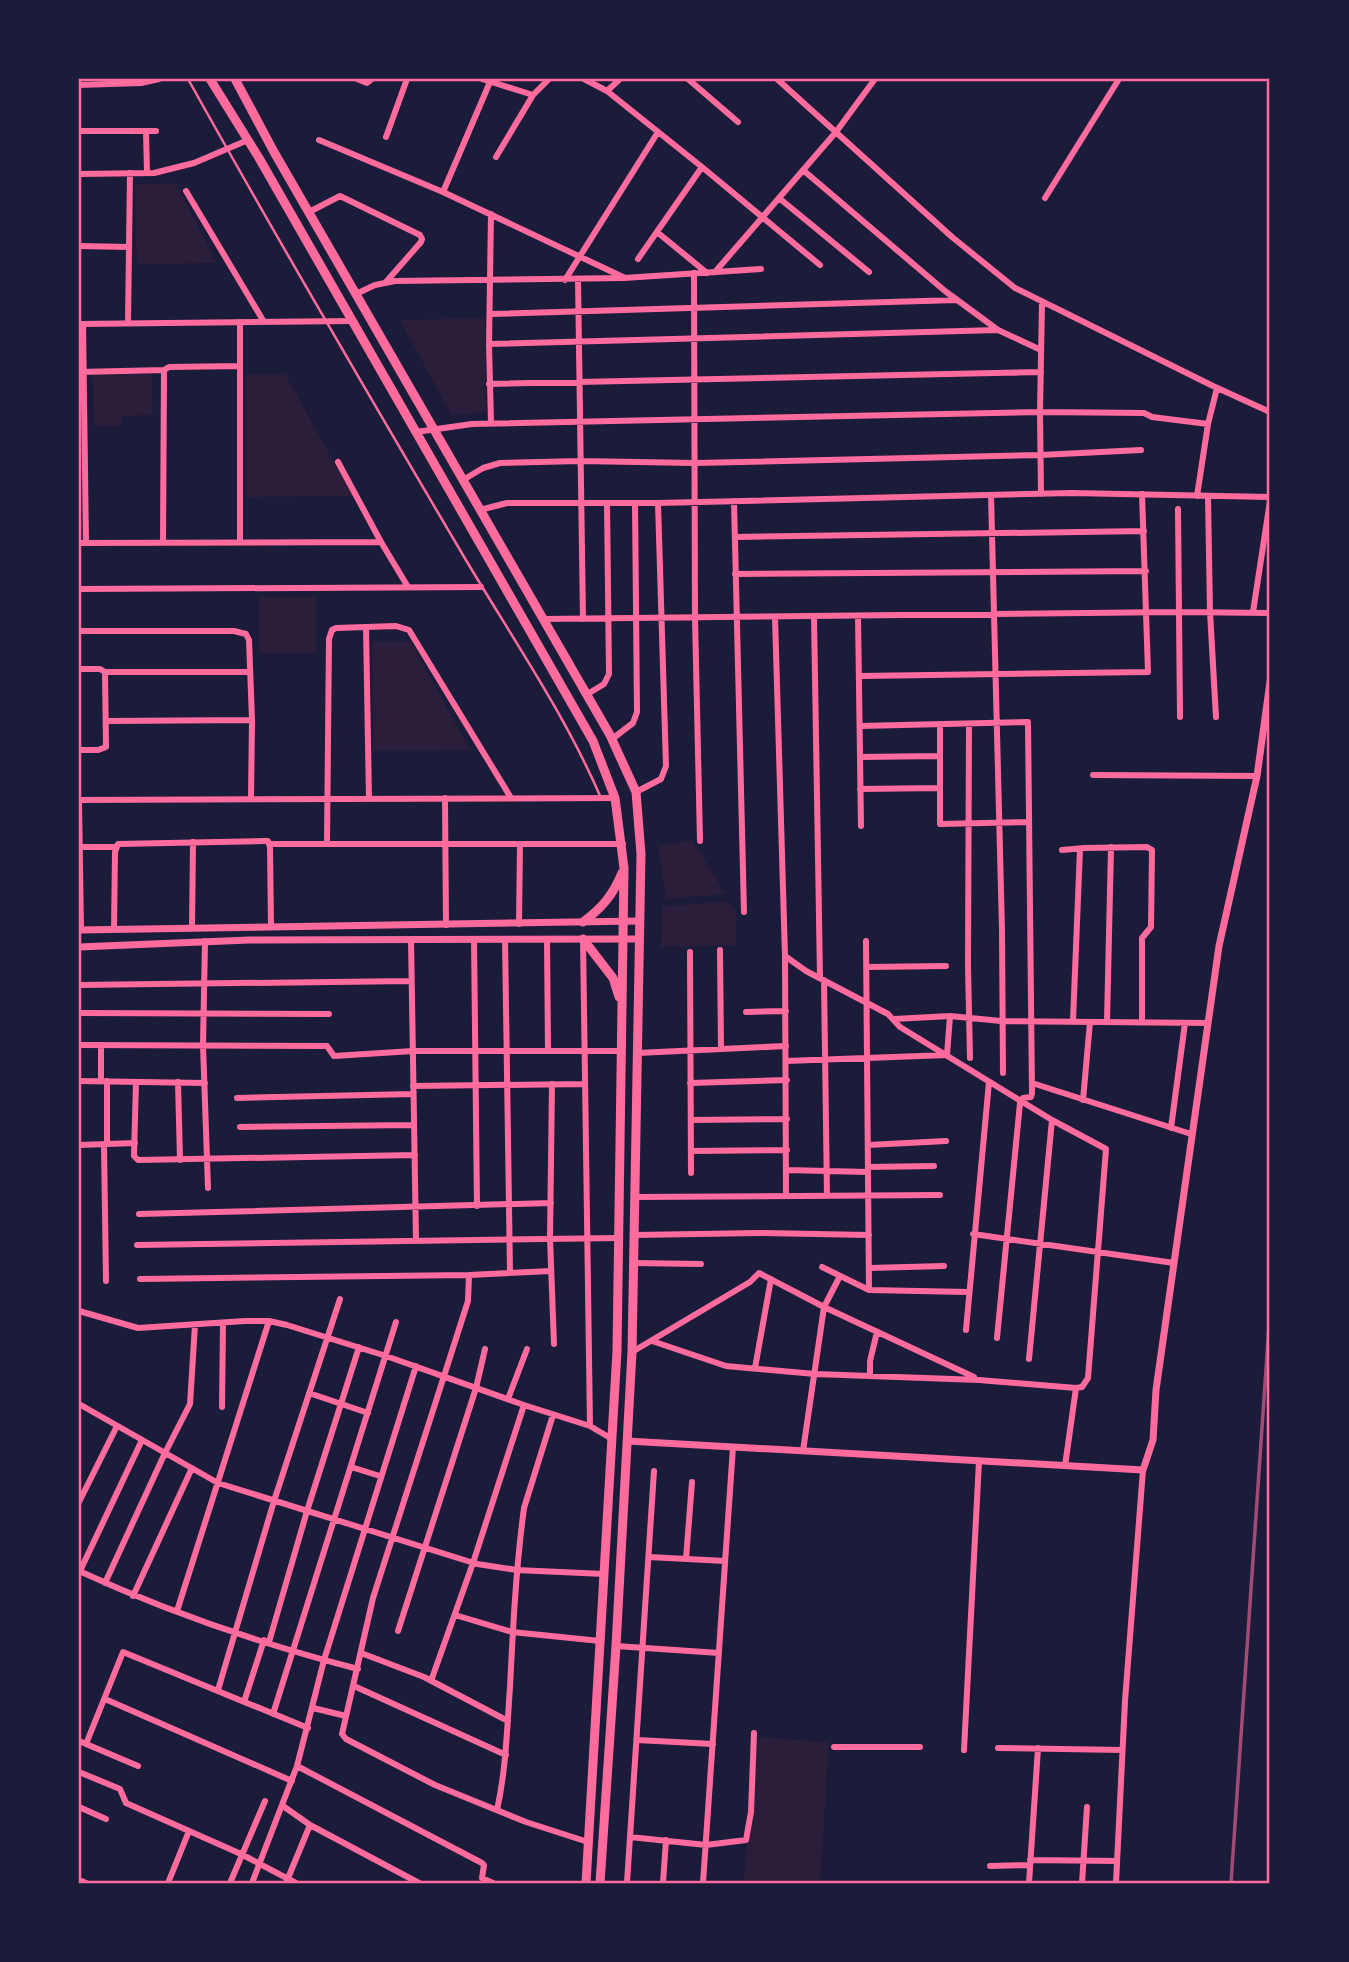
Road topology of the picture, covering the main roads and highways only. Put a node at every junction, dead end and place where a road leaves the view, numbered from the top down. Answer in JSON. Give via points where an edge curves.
{"nodes":[{"id":1,"x":209,"y":79,"type":"edge"},
{"id":2,"x":235,"y":79,"type":"edge"},
{"id":3,"x":624,"y":868,"type":"junction"},
{"id":4,"x":583,"y":922,"type":"road end"},
{"id":5,"x":583,"y":939,"type":"road end"},
{"id":6,"x":622,"y":1009,"type":"junction"},
{"id":7,"x":612,"y":1435,"type":"junction"},
{"id":8,"x":628,"y":1437,"type":"junction"},
{"id":9,"x":611,"y":1454,"type":"junction"},
{"id":10,"x":626,"y":1455,"type":"junction"},
{"id":11,"x":586,"y":1883,"type":"edge"},
{"id":12,"x":600,"y":1883,"type":"edge"}],
"edges":[{"from":1,"to":3,"type":"main road","via":[[593,741],[615,798]]},
{"from":2,"to":8,"type":"main road","via":[[612,739],[636,792],[641,847]]},
{"from":3,"to":4,"type":"main road","via":[[602,907]]},
{"from":3,"to":6,"type":"main road"},
{"from":5,"to":6,"type":"main road","via":[[613,978]]},
{"from":6,"to":7,"type":"main road"},
{"from":7,"to":8,"type":"main road"},
{"from":7,"to":9,"type":"main road"},
{"from":8,"to":10,"type":"main road"},
{"from":9,"to":10,"type":"main road"},
{"from":9,"to":11,"type":"main road"},
{"from":10,"to":12,"type":"main road"}]}
